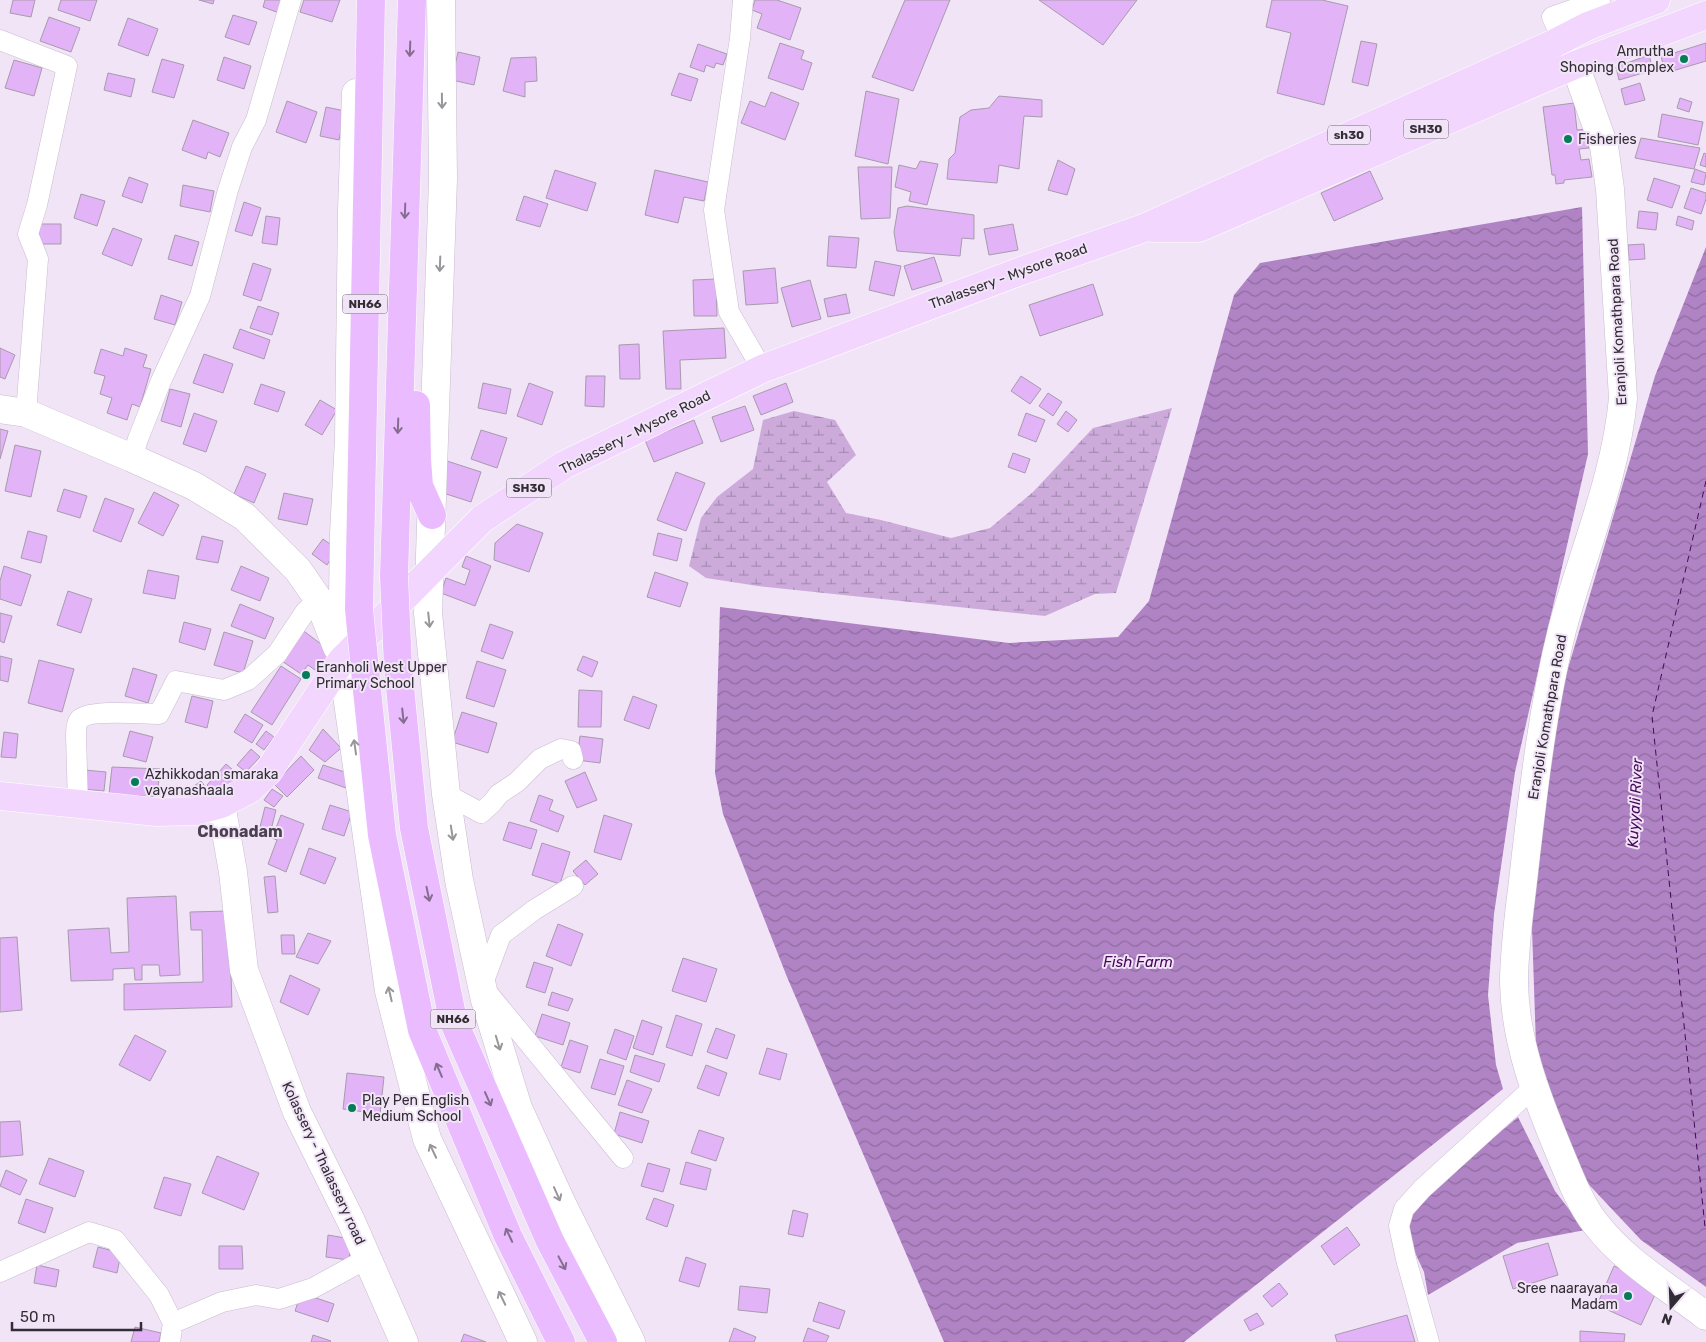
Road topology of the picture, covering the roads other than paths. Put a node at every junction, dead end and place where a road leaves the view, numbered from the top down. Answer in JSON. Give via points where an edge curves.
{"nodes":[{"id":1,"x":291,"y":0,"type":"edge"},
{"id":2,"x":360,"y":0,"type":"edge"},
{"id":3,"x":371,"y":0,"type":"edge"},
{"id":4,"x":412,"y":0,"type":"edge"},
{"id":5,"x":441,"y":0,"type":"edge"},
{"id":6,"x":743,"y":0,"type":"edge"},
{"id":7,"x":1600,"y":0,"type":"edge"},
{"id":8,"x":1647,"y":3,"type":"edge"},
{"id":9,"x":1706,"y":14,"type":"edge"},
{"id":10,"x":0,"y":40,"type":"edge"},
{"id":11,"x":1574,"y":65,"type":"junction"},
{"id":12,"x":1144,"y":228,"type":"junction"},
{"id":13,"x":400,"y":354,"type":"junction"},
{"id":14,"x":762,"y":369,"type":"junction"},
{"id":15,"x":0,"y":409,"type":"edge"},
{"id":16,"x":26,"y":414,"type":"junction"},
{"id":17,"x":362,"y":433,"type":"junction"},
{"id":18,"x":132,"y":458,"type":"junction"},
{"id":19,"x":432,"y":515,"type":"junction"},
{"id":20,"x":344,"y":534,"type":"junction"},
{"id":21,"x":430,"y":571,"type":"junction"},
{"id":22,"x":318,"y":599,"type":"junction"},
{"id":23,"x":342,"y":660,"type":"junction"},
{"id":24,"x":573,"y":759,"type":"dead end"},
{"id":25,"x":446,"y":794,"type":"junction"},
{"id":26,"x":0,"y":796,"type":"edge"},
{"id":27,"x":221,"y":804,"type":"junction"},
{"id":28,"x":78,"y":805,"type":"junction"},
{"id":29,"x":573,"y":886,"type":"dead end"},
{"id":30,"x":482,"y":986,"type":"junction"},
{"id":31,"x":1533,"y":1088,"type":"junction"},
{"id":32,"x":623,"y":1158,"type":"dead end"},
{"id":33,"x":368,"y":1258,"type":"junction"},
{"id":34,"x":0,"y":1272,"type":"edge"},
{"id":35,"x":1706,"y":1316,"type":"edge"},
{"id":36,"x":171,"y":1332,"type":"edge"},
{"id":37,"x":404,"y":1342,"type":"edge"},
{"id":38,"x":523,"y":1342,"type":"edge"},
{"id":39,"x":561,"y":1342,"type":"edge"},
{"id":40,"x":603,"y":1342,"type":"edge"},
{"id":41,"x":630,"y":1342,"type":"edge"},
{"id":42,"x":1428,"y":1342,"type":"edge"}],
"edges":[{"from":1,"to":18,"type":"street","via":[[256,120],[242,147],[228,190],[200,296],[161,381]]},
{"from":2,"to":20,"type":"street"},
{"from":3,"to":17,"type":"highway","number":"NH66"},
{"from":4,"to":13,"type":"highway","number":"NH66","one_way":true},
{"from":5,"to":19,"type":"street","one_way":true,"via":[[443,179]]},
{"from":6,"to":14,"type":"street","via":[[714,210],[729,312]]},
{"from":7,"to":11,"type":"street","via":[[1552,17]]},
{"from":8,"to":12,"type":"main road","number":"sh30","bridge":true,"via":[[1588,26]]},
{"from":9,"to":11,"type":"main road","number":"SH30"},
{"from":10,"to":16,"type":"street","via":[[67,66],[28,234],[38,259]]},
{"from":11,"to":12,"type":"main road","number":"SH30","via":[[1199,228]]},
{"from":11,"to":31,"type":"street","name":"Eranjoli Komathpara Road","via":[[1604,146],[1610,189],[1623,398],[1613,458],[1562,631],[1532,799],[1514,982],[1520,1032]]},
{"from":12,"to":14,"type":"main road","name":"Thalassery - Mysore Road","number":"SH30"},
{"from":13,"to":19,"type":"highway","via":[[416,400],[419,486]]},
{"from":13,"to":40,"type":"highway","number":"NH66","one_way":true,"bridge":true,"via":[[394,576],[398,667],[414,828],[453,1020],[550,1241]]},
{"from":14,"to":21,"type":"main road","name":"Thalassery - Mysore Road","number":"SH30","via":[[564,465],[482,519]]},
{"from":15,"to":16,"type":"street"},
{"from":16,"to":18,"type":"street"},
{"from":17,"to":20,"type":"highway","via":[[354,464],[353,508]]},
{"from":39,"to":17,"type":"highway","number":"NH66","one_way":true,"bridge":true,"via":[[508,1236],[422,1030],[382,835],[367,690],[360,609]]},
{"from":18,"to":22,"type":"street","via":[[194,486],[245,517],[298,570]]},
{"from":19,"to":21,"type":"street"},
{"from":20,"to":23,"type":"street"},
{"from":21,"to":23,"type":"main road","name":"Thalassery - Mysore Road","number":"SH30"},
{"from":21,"to":25,"type":"street","one_way":true,"via":[[428,613]]},
{"from":22,"to":23,"type":"street"},
{"from":22,"to":28,"type":"street","via":[[276,654],[248,680],[224,690],[176,681],[159,714],[101,713],[79,720],[76,726]]},
{"from":23,"to":27,"type":"main road","name":"Thalassery - Mysore Road","number":"SH30","via":[[268,772],[250,789]]},
{"from":38,"to":23,"type":"street","one_way":true,"via":[[427,1139],[389,991]]},
{"from":24,"to":25,"type":"street","via":[[572,751],[561,749],[540,759],[481,813]]},
{"from":25,"to":30,"type":"street","one_way":true},
{"from":26,"to":28,"type":"main road","name":"Thalassery - Mysore Road","number":"SH30"},
{"from":27,"to":28,"type":"main road","name":"Thalassery - Mysore Road","number":"SH30","via":[[196,811],[157,812]]},
{"from":27,"to":33,"type":"street","name":"Kolassery - Thalassery road","via":[[233,872],[244,970],[297,1112]]},
{"from":29,"to":30,"type":"street","via":[[501,935]]},
{"from":30,"to":32,"type":"street"},
{"from":30,"to":41,"type":"street","one_way":true,"via":[[518,1108],[562,1206]]},
{"from":31,"to":35,"type":"street","name":"Eranjoli Komathpara Road","via":[[1575,1189],[1594,1222],[1620,1251]]},
{"from":31,"to":42,"type":"street","via":[[1422,1188],[1404,1209],[1399,1226]]},
{"from":33,"to":36,"type":"street","via":[[313,1288],[280,1298],[256,1295],[222,1302]]},
{"from":33,"to":37,"type":"street","name":"Kolassery - Thalassery road"},
{"from":34,"to":36,"type":"street","via":[[89,1232],[115,1240],[159,1295]]}]}
